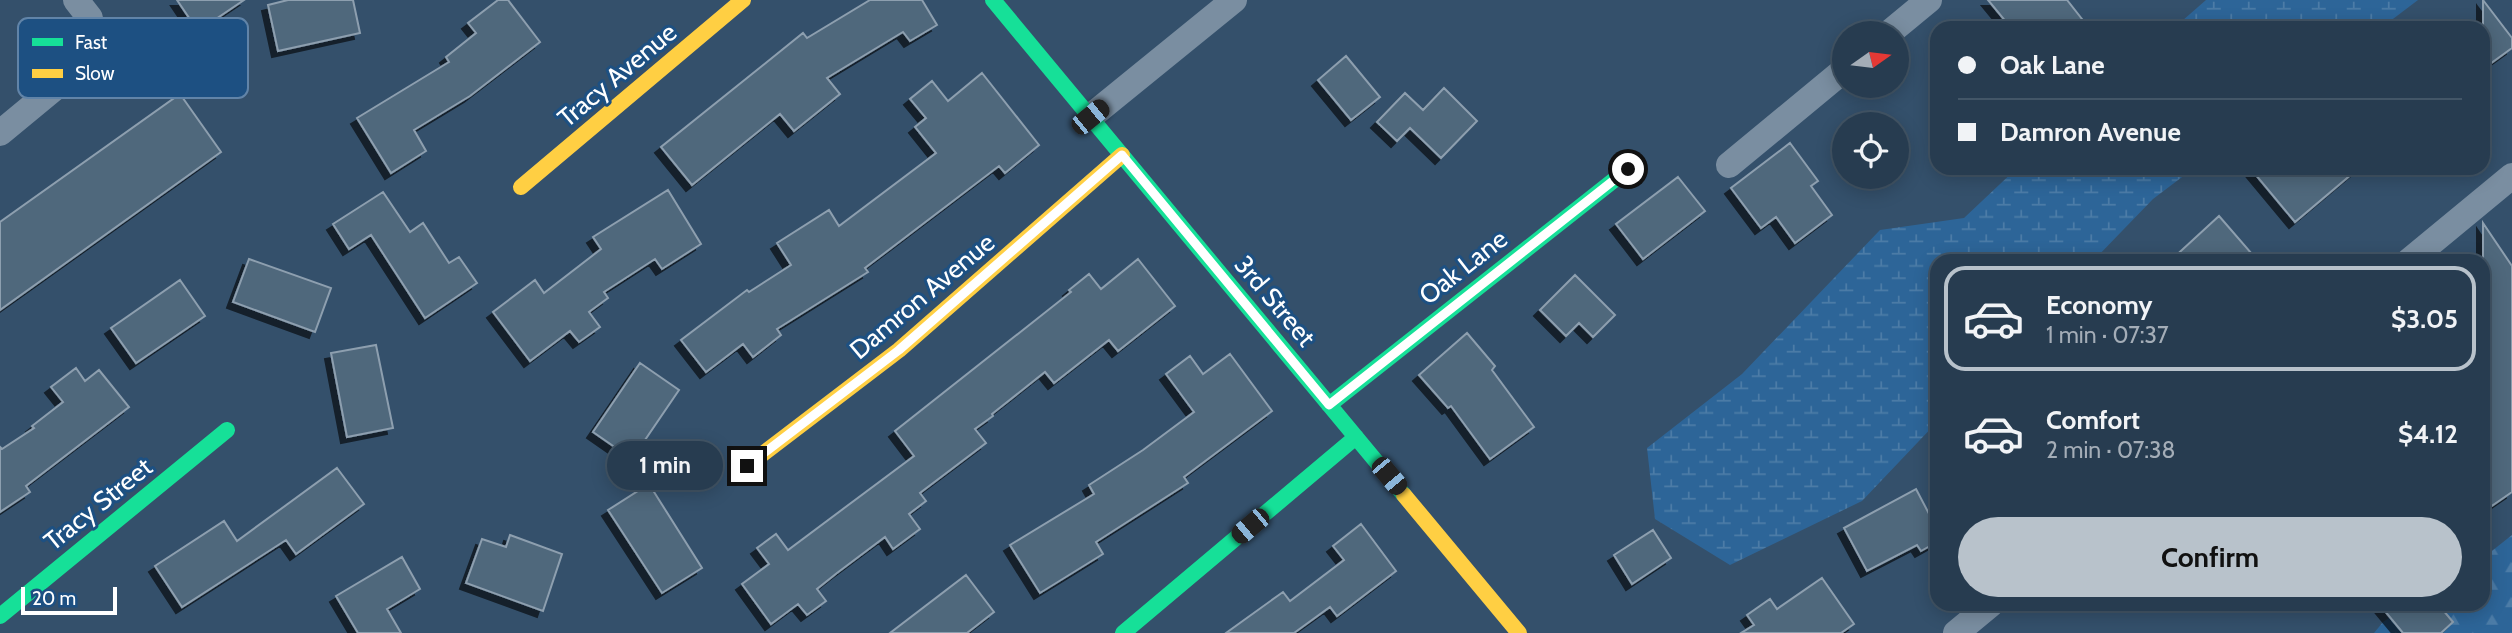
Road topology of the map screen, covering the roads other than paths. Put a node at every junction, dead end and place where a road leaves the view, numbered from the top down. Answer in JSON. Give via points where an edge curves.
{"nodes":[{"id":1,"x":76,"y":0,"type":"edge"},
{"id":2,"x":743,"y":0,"type":"edge"},
{"id":3,"x":993,"y":0,"type":"edge"},
{"id":4,"x":1234,"y":0,"type":"edge"},
{"id":5,"x":1921,"y":3,"type":"edge"},
{"id":6,"x":90,"y":18,"type":"edge"},
{"id":7,"x":1902,"y":21,"type":"edge"},
{"id":8,"x":1832,"y":80,"type":"edge"},
{"id":9,"x":43,"y":98,"type":"edge"},
{"id":10,"x":1090,"y":117,"type":"junction"},
{"id":11,"x":0,"y":134,"type":"edge"},
{"id":12,"x":1122,"y":155,"type":"junction"},
{"id":13,"x":1729,"y":165,"type":"dead end"},
{"id":14,"x":1628,"y":169,"type":"dead end"},
{"id":15,"x":2512,"y":176,"type":"edge"},
{"id":16,"x":521,"y":187,"type":"dead end"},
{"id":17,"x":2417,"y":254,"type":"edge"},
{"id":18,"x":1329,"y":405,"type":"junction"},
{"id":19,"x":227,"y":430,"type":"dead end"},
{"id":20,"x":1356,"y":437,"type":"junction"},
{"id":21,"x":747,"y":466,"type":"dead end"},
{"id":22,"x":1983,"y":611,"type":"edge"},
{"id":23,"x":0,"y":616,"type":"edge"},
{"id":24,"x":1123,"y":633,"type":"edge"},
{"id":25,"x":1520,"y":633,"type":"edge"},
{"id":26,"x":1956,"y":633,"type":"edge"}],
"edges":[{"from":1,"to":6,"type":"street"},
{"from":2,"to":16,"type":"street","name":"Tracy Avenue"},
{"from":3,"to":10,"type":"street","name":"3rd Street"},
{"from":4,"to":10,"type":"street"},
{"from":5,"to":7,"type":"street"},
{"from":8,"to":13,"type":"street"},
{"from":9,"to":11,"type":"street"},
{"from":10,"to":12,"type":"street","name":"3rd Street"},
{"from":12,"to":18,"type":"street","name":"3rd Street"},
{"from":12,"to":21,"type":"street","name":"Damron Avenue","via":[[899,350]]},
{"from":14,"to":18,"type":"street","name":"Oak Lane"},
{"from":15,"to":17,"type":"street"},
{"from":18,"to":20,"type":"street","name":"3rd Street"},
{"from":19,"to":23,"type":"street","name":"Tracy Street"},
{"from":20,"to":24,"type":"street"},
{"from":20,"to":25,"type":"street","name":"3rd Street"},
{"from":22,"to":26,"type":"street"}]}
